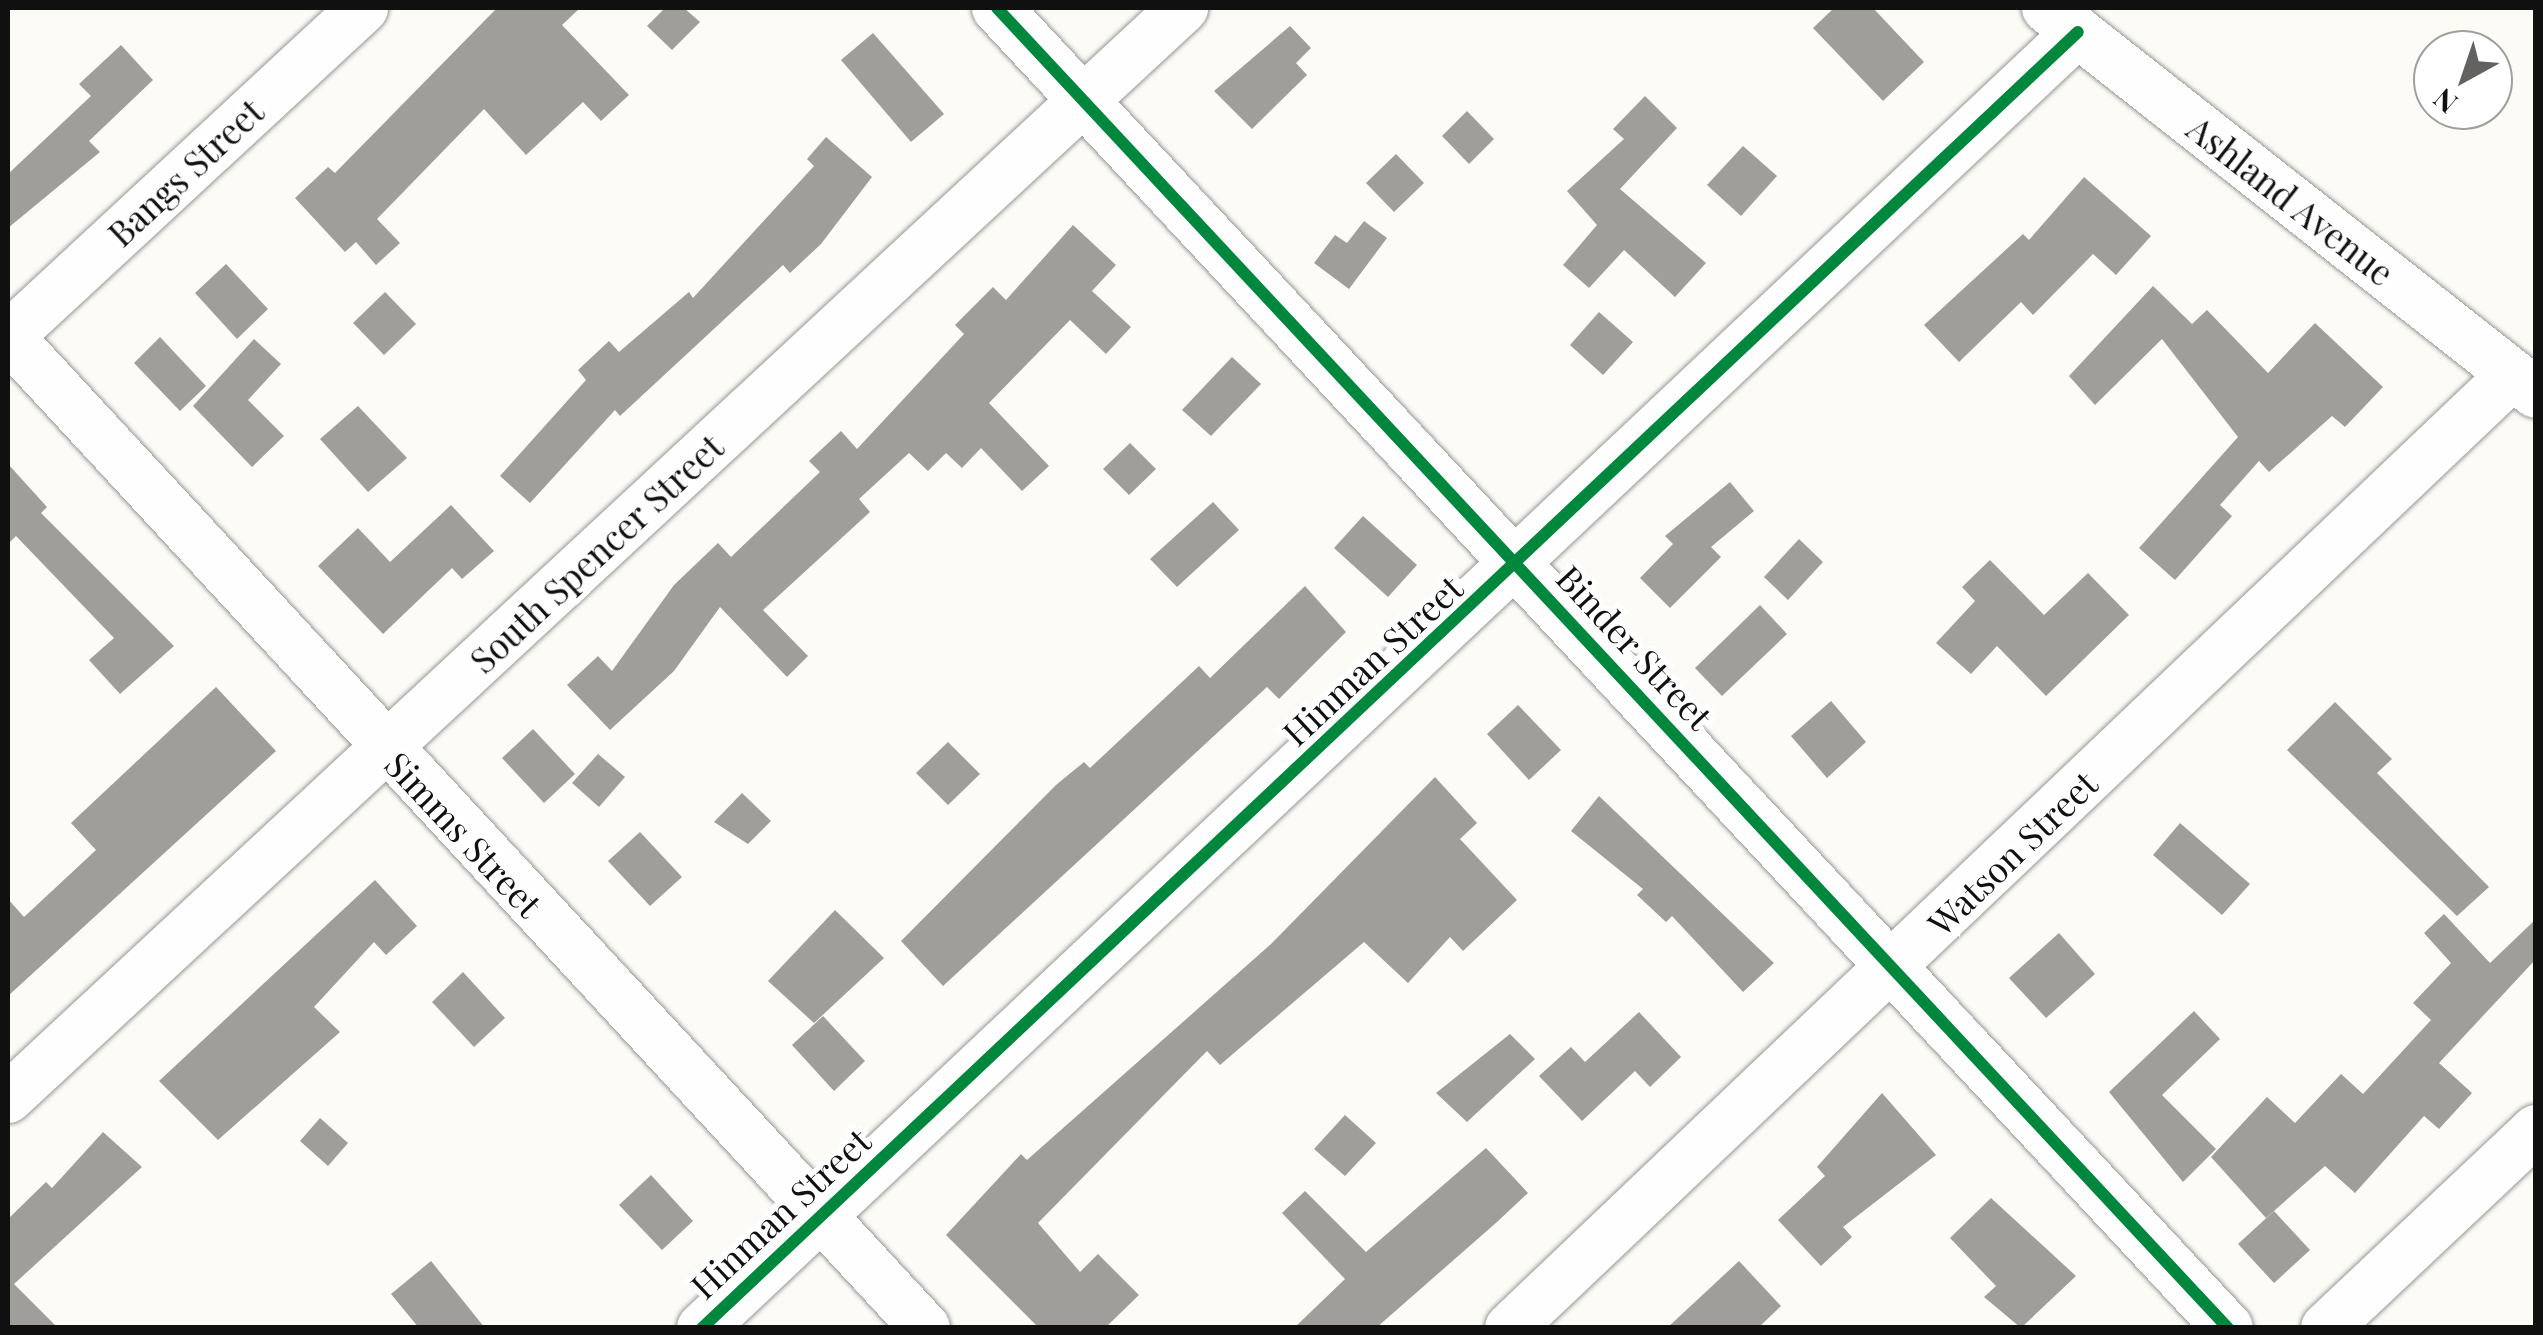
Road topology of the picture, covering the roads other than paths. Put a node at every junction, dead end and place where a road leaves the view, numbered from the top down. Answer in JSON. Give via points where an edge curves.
{"nodes":[{"id":1,"x":362,"y":8,"type":"edge"},
{"id":2,"x":997,"y":8,"type":"edge"},
{"id":3,"x":1183,"y":8,"type":"edge"},
{"id":4,"x":2063,"y":20,"type":"edge"},
{"id":5,"x":1085,"y":101,"type":"junction"},
{"id":6,"x":8,"y":337,"type":"edge"},
{"id":7,"x":2524,"y":384,"type":"edge"},
{"id":8,"x":1519,"y":564,"type":"junction"},
{"id":9,"x":384,"y":749,"type":"junction"},
{"id":10,"x":1894,"y":966,"type":"junction"},
{"id":11,"x":8,"y":1098,"type":"edge"},
{"id":12,"x":2536,"y":1130,"type":"edge"},
{"id":13,"x":823,"y":1217,"type":"junction"},
{"id":14,"x":702,"y":1328,"type":"edge"},
{"id":15,"x":925,"y":1328,"type":"edge"},
{"id":16,"x":1510,"y":1328,"type":"edge"},
{"id":17,"x":2228,"y":1328,"type":"edge"},
{"id":18,"x":2326,"y":1328,"type":"edge"}],
"edges":[{"from":1,"to":6,"type":"street","name":"Bangs Street"},
{"from":2,"to":5,"type":"street","name":"Binder Street"},
{"from":3,"to":5,"type":"street","name":"South Spencer Street"},
{"from":4,"to":7,"type":"street","name":"Ashland Avenue"},
{"from":4,"to":8,"type":"street","name":"Hinman Street"},
{"from":5,"to":8,"type":"street","name":"Binder Street"},
{"from":5,"to":9,"type":"street","name":"South Spencer Street"},
{"from":6,"to":9,"type":"street","name":"Simms Street"},
{"from":7,"to":10,"type":"street","name":"Watson Street"},
{"from":8,"to":10,"type":"street","name":"Binder Street"},
{"from":8,"to":13,"type":"street","name":"Hinman Street"},
{"from":9,"to":11,"type":"street","name":"South Spencer Street"},
{"from":9,"to":13,"type":"street","name":"Simms Street"},
{"from":10,"to":16,"type":"street","name":"Watson Street"},
{"from":10,"to":17,"type":"street","name":"Binder Street"},
{"from":12,"to":18,"type":"street"},
{"from":13,"to":14,"type":"street","name":"Hinman Street"},
{"from":13,"to":15,"type":"street","name":"Simms Street"}]}
